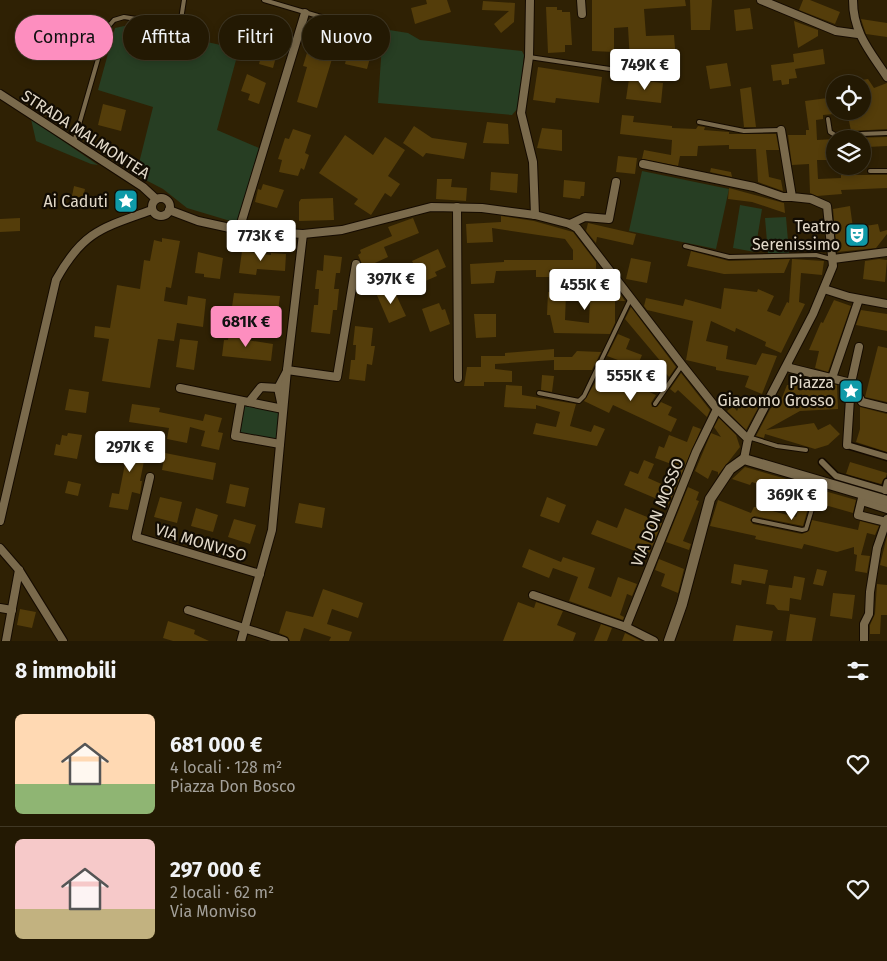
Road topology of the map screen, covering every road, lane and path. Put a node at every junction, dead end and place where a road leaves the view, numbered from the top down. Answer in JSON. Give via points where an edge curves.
{"nodes":[{"id":1,"x":184,"y":0,"type":"edge"},
{"id":2,"x":264,"y":0,"type":"edge"},
{"id":3,"x":530,"y":0,"type":"edge"},
{"id":4,"x":582,"y":0,"type":"edge"},
{"id":5,"x":761,"y":0,"type":"edge"},
{"id":6,"x":853,"y":0,"type":"edge"},
{"id":7,"x":305,"y":13,"type":"junction"},
{"id":8,"x":582,"y":14,"type":"dead end"},
{"id":9,"x":312,"y":15,"type":"edge"},
{"id":10,"x":858,"y":34,"type":"junction"},
{"id":11,"x":529,"y":57,"type":"junction"},
{"id":12,"x":630,"y":72,"type":"dead end"},
{"id":13,"x":887,"y":77,"type":"edge"},
{"id":14,"x":0,"y":94,"type":"edge"},
{"id":15,"x":828,"y":120,"type":"edge"},
{"id":16,"x":699,"y":122,"type":"dead end"},
{"id":17,"x":781,"y":130,"type":"joint"},
{"id":18,"x":887,"y":132,"type":"edge"},
{"id":19,"x":73,"y":143,"type":"junction"},
{"id":20,"x":643,"y":164,"type":"dead end"},
{"id":21,"x":871,"y":171,"type":"edge"},
{"id":22,"x":887,"y":171,"type":"edge"},
{"id":23,"x":616,"y":182,"type":"dead end"},
{"id":24,"x":792,"y":197,"type":"junction"},
{"id":25,"x":156,"y":200,"type":"junction"},
{"id":26,"x":458,"y":207,"type":"junction"},
{"id":27,"x":152,"y":210,"type":"junction"},
{"id":28,"x":169,"y":210,"type":"junction"},
{"id":29,"x":535,"y":215,"type":"junction"},
{"id":30,"x":570,"y":224,"type":"junction"},
{"id":31,"x":239,"y":230,"type":"junction"},
{"id":32,"x":303,"y":234,"type":"junction"},
{"id":33,"x":685,"y":246,"type":"dead end"},
{"id":34,"x":887,"y":252,"type":"edge"},
{"id":35,"x":833,"y":259,"type":"junction"},
{"id":36,"x":356,"y":264,"type":"dead end"},
{"id":37,"x":824,"y":289,"type":"junction"},
{"id":38,"x":631,"y":298,"type":"junction"},
{"id":39,"x":859,"y":299,"type":"junction"},
{"id":40,"x":887,"y":304,"type":"edge"},
{"id":41,"x":859,"y":347,"type":"dead end"},
{"id":42,"x":682,"y":365,"type":"junction"},
{"id":43,"x":788,"y":365,"type":"junction"},
{"id":44,"x":288,"y":370,"type":"junction"},
{"id":45,"x":458,"y":378,"type":"dead end"},
{"id":46,"x":832,"y":378,"type":"junction"},
{"id":47,"x":851,"y":383,"type":"junction"},
{"id":48,"x":180,"y":388,"type":"dead end"},
{"id":49,"x":278,"y":388,"type":"junction"},
{"id":50,"x":539,"y":393,"type":"dead end"},
{"id":51,"x":245,"y":402,"type":"junction"},
{"id":52,"x":655,"y":404,"type":"dead end"},
{"id":53,"x":717,"y":408,"type":"junction"},
{"id":54,"x":887,"y":408,"type":"edge"},
{"id":55,"x":283,"y":409,"type":"junction"},
{"id":56,"x":748,"y":438,"type":"junction"},
{"id":57,"x":280,"y":444,"type":"junction"},
{"id":58,"x":847,"y":445,"type":"joint"},
{"id":59,"x":806,"y":450,"type":"dead end"},
{"id":60,"x":887,"y":457,"type":"edge"},
{"id":61,"x":744,"y":459,"type":"junction"},
{"id":62,"x":822,"y":462,"type":"dead end"},
{"id":63,"x":150,"y":477,"type":"dead end"},
{"id":64,"x":820,"y":482,"type":"junction"},
{"id":65,"x":887,"y":482,"type":"edge"},
{"id":66,"x":886,"y":494,"type":"edge"},
{"id":67,"x":862,"y":498,"type":"junction"},
{"id":68,"x":887,"y":509,"type":"edge"},
{"id":69,"x":754,"y":520,"type":"dead end"},
{"id":70,"x":0,"y":521,"type":"edge"},
{"id":71,"x":886,"y":521,"type":"edge"},
{"id":72,"x":0,"y":548,"type":"edge"},
{"id":73,"x":19,"y":570,"type":"junction"},
{"id":74,"x":260,"y":574,"type":"junction"},
{"id":75,"x":533,"y":595,"type":"dead end"},
{"id":76,"x":0,"y":608,"type":"edge"},
{"id":77,"x":12,"y":610,"type":"junction"},
{"id":78,"x":188,"y":610,"type":"dead end"},
{"id":79,"x":626,"y":627,"type":"junction"},
{"id":80,"x":244,"y":628,"type":"junction"},
{"id":81,"x":6,"y":641,"type":"edge"},
{"id":82,"x":62,"y":641,"type":"edge"},
{"id":83,"x":241,"y":641,"type":"edge"},
{"id":84,"x":284,"y":641,"type":"edge"},
{"id":85,"x":654,"y":641,"type":"edge"},
{"id":86,"x":669,"y":641,"type":"edge"},
{"id":87,"x":864,"y":641,"type":"edge"}],
"edges":[{"from":1,"to":19,"type":"lane","via":[[180,26],[124,17],[114,20],[105,36]]},
{"from":2,"to":7,"type":"lane"},
{"from":3,"to":11,"type":"street"},
{"from":4,"to":8,"type":"street"},
{"from":5,"to":10,"type":"street","via":[[836,31]]},
{"from":6,"to":10,"type":"street"},
{"from":7,"to":9,"type":"lane"},
{"from":7,"to":31,"type":"street"},
{"from":10,"to":13,"type":"street"},
{"from":11,"to":12,"type":"lane"},
{"from":11,"to":29,"type":"street","via":[[522,112],[533,162]]},
{"from":14,"to":19,"type":"street","name":"STRADA MALMONTEA"},
{"from":15,"to":18,"type":"lane","via":[[830,132],[835,135]]},
{"from":16,"to":17,"type":"lane","via":[[744,131]]},
{"from":17,"to":24,"type":"street"},
{"from":19,"to":25,"type":"street","name":"STRADA MALMONTEA","via":[[143,187]]},
{"from":20,"to":24,"type":"street","via":[[754,187],[783,198]]},
{"from":21,"to":22,"type":"lane"},
{"from":23,"to":30,"type":"street","via":[[609,219],[585,216]]},
{"from":24,"to":35,"type":"street","via":[[811,199],[827,206]]},
{"from":25,"to":27,"type":"street"},
{"from":25,"to":28,"type":"street","via":[[162,198],[167,201]]},
{"from":26,"to":29,"type":"street"},
{"from":26,"to":32,"type":"street","via":[[431,207],[342,230]]},
{"from":26,"to":45,"type":"street"},
{"from":27,"to":28,"type":"street","via":[[161,216]]},
{"from":27,"to":70,"type":"street","via":[[105,227],[84,240],[70,254],[56,280]]},
{"from":28,"to":31,"type":"street","via":[[198,221]]},
{"from":29,"to":30,"type":"street"},
{"from":30,"to":38,"type":"street"},
{"from":31,"to":32,"type":"street"},
{"from":32,"to":44,"type":"street"},
{"from":33,"to":35,"type":"lane","via":[[729,257],[816,255]]},
{"from":34,"to":35,"type":"street"},
{"from":35,"to":37,"type":"street"},
{"from":36,"to":44,"type":"street","via":[[337,377]]},
{"from":37,"to":39,"type":"street"},
{"from":37,"to":43,"type":"street"},
{"from":38,"to":42,"type":"street"},
{"from":38,"to":50,"type":"lane","via":[[584,396],[579,401]]},
{"from":39,"to":40,"type":"street"},
{"from":39,"to":46,"type":"street"},
{"from":41,"to":47,"type":"street"},
{"from":42,"to":52,"type":"lane"},
{"from":42,"to":53,"type":"street"},
{"from":43,"to":46,"type":"street"},
{"from":43,"to":56,"type":"street"},
{"from":44,"to":49,"type":"street"},
{"from":44,"to":55,"type":"street"},
{"from":46,"to":47,"type":"street"},
{"from":47,"to":54,"type":"street","via":[[862,402]]},
{"from":47,"to":58,"type":"street"},
{"from":48,"to":51,"type":"street"},
{"from":49,"to":51,"type":"street","via":[[261,387]]},
{"from":49,"to":55,"type":"street"},
{"from":51,"to":55,"type":"street"},
{"from":51,"to":57,"type":"street","via":[[235,436]]},
{"from":53,"to":56,"type":"street"},
{"from":53,"to":79,"type":"street","name":"VIA DON MOSSO","via":[[696,452]]},
{"from":55,"to":57,"type":"street","name":"VIA MONVISO"},
{"from":56,"to":59,"type":"lane"},
{"from":56,"to":61,"type":"street"},
{"from":57,"to":74,"type":"street","name":"VIA MONVISO","via":[[272,530]]},
{"from":58,"to":60,"type":"street"},
{"from":61,"to":64,"type":"street"},
{"from":61,"to":86,"type":"street","via":[[730,470],[710,499]]},
{"from":62,"to":66,"type":"street","via":[[836,476]]},
{"from":63,"to":74,"type":"street","name":"VIA MONVISO","via":[[136,537]]},
{"from":64,"to":67,"type":"street"},
{"from":64,"to":69,"type":"lane","via":[[806,528],[802,530]]},
{"from":65,"to":66,"type":"street"},
{"from":66,"to":67,"type":"street"},
{"from":67,"to":68,"type":"street"},
{"from":67,"to":71,"type":"street","via":[[858,515]]},
{"from":71,"to":87,"type":"street","via":[[877,548]]},
{"from":72,"to":73,"type":"street"},
{"from":73,"to":77,"type":"street"},
{"from":73,"to":82,"type":"street"},
{"from":74,"to":80,"type":"street","name":"VIA MONVISO"},
{"from":75,"to":79,"type":"street"},
{"from":76,"to":77,"type":"street"},
{"from":77,"to":81,"type":"street"},
{"from":78,"to":80,"type":"street"},
{"from":79,"to":85,"type":"street"},
{"from":80,"to":83,"type":"street","name":"VIA MONVISO"},
{"from":80,"to":84,"type":"street"}]}
